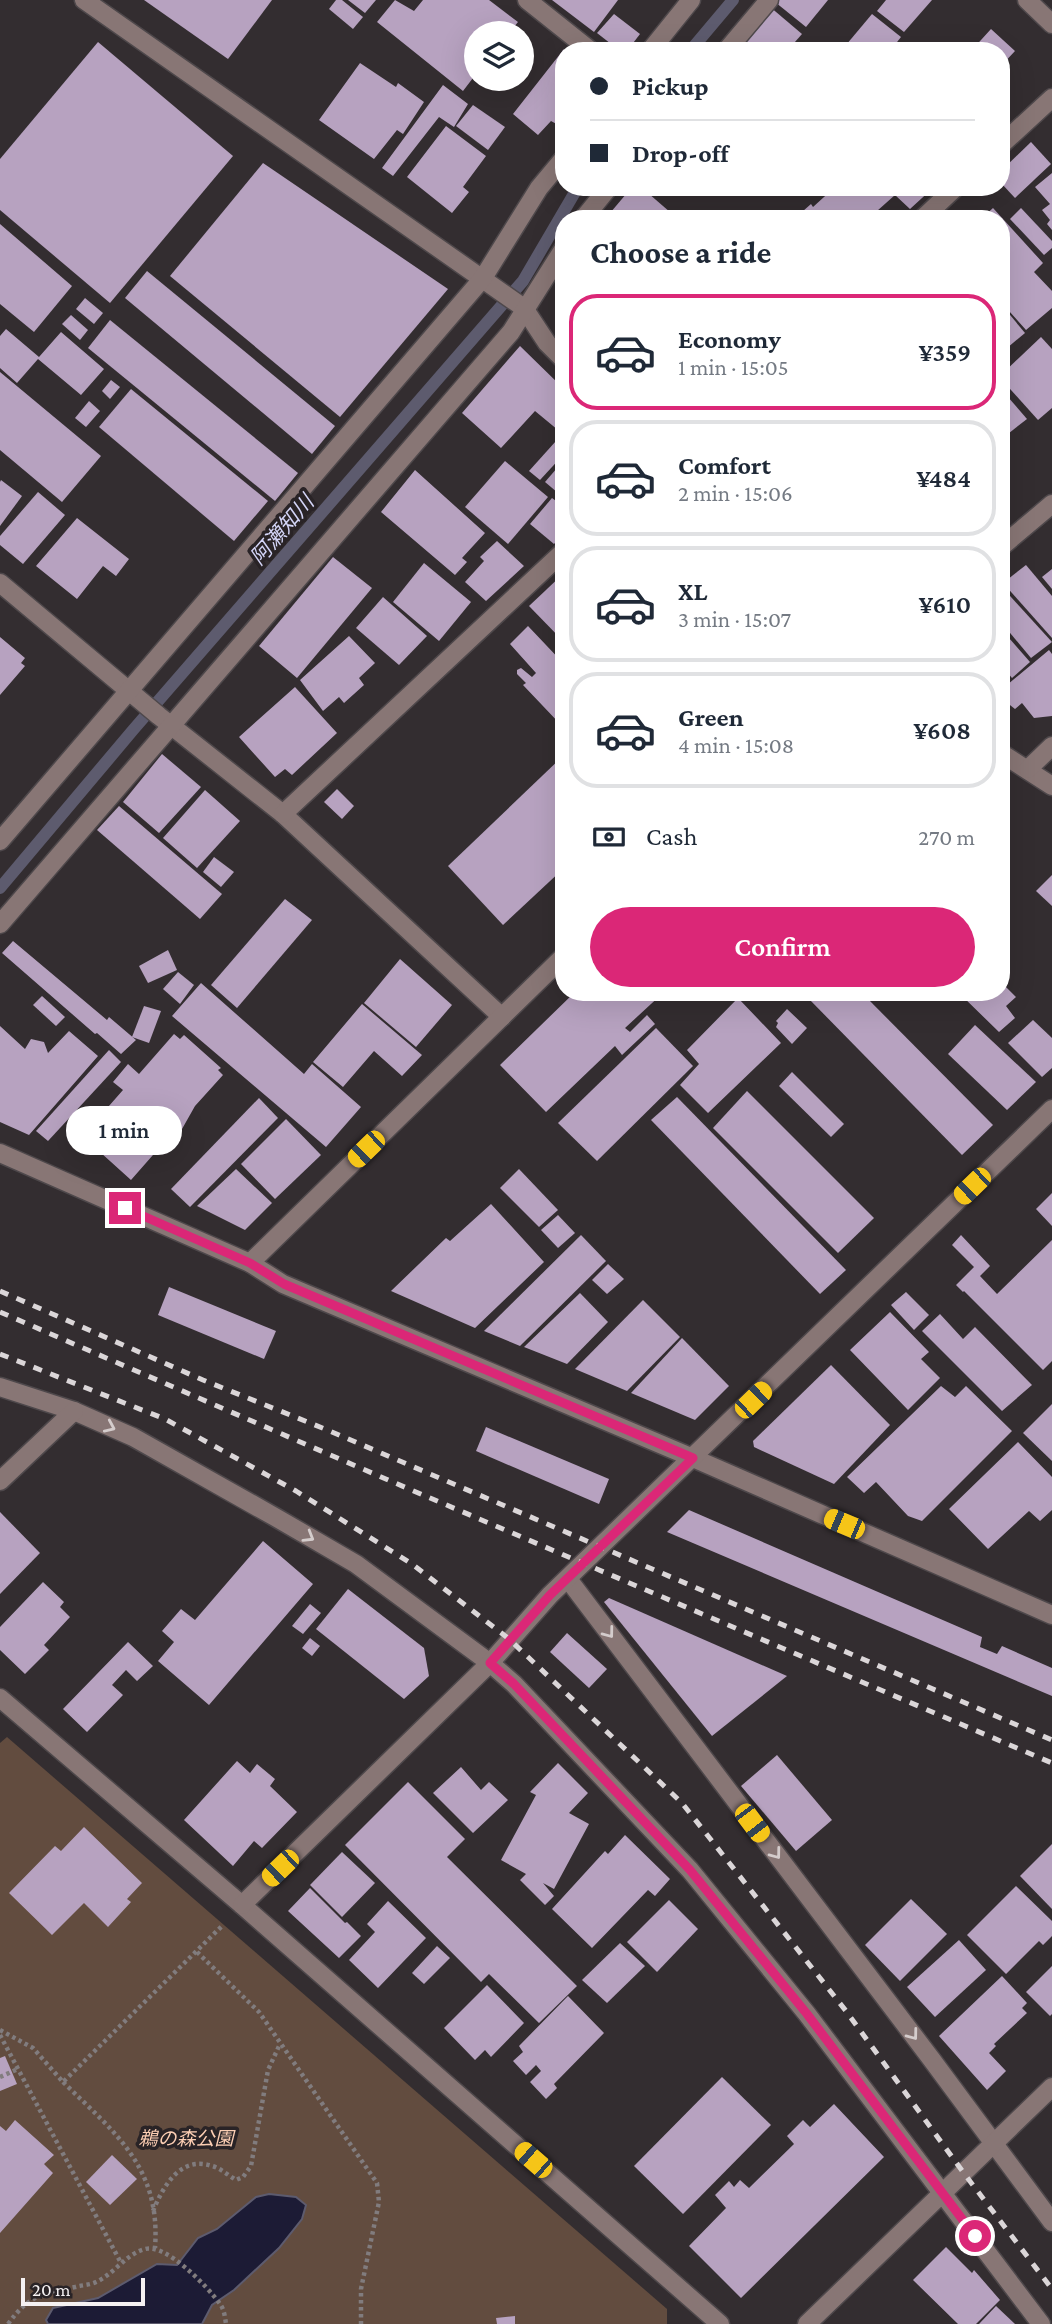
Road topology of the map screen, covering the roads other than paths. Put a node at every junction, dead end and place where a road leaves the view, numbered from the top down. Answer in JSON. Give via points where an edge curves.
{"nodes":[{"id":1,"x":84,"y":0,"type":"edge"},
{"id":2,"x":527,"y":0,"type":"edge"},
{"id":3,"x":691,"y":0,"type":"edge"},
{"id":4,"x":769,"y":0,"type":"edge"},
{"id":5,"x":1027,"y":0,"type":"edge"},
{"id":6,"x":1052,"y":24,"type":"edge"},
{"id":7,"x":580,"y":42,"type":"edge"},
{"id":8,"x":657,"y":42,"type":"edge"},
{"id":9,"x":734,"y":42,"type":"edge"},
{"id":10,"x":1052,"y":98,"type":"edge"},
{"id":11,"x":1010,"y":137,"type":"edge"},
{"id":12,"x":555,"y":169,"type":"edge"},
{"id":13,"x":602,"y":196,"type":"edge"},
{"id":14,"x":946,"y":196,"type":"edge"},
{"id":15,"x":591,"y":210,"type":"edge"},
{"id":16,"x":932,"y":210,"type":"edge"},
{"id":17,"x":555,"y":260,"type":"edge"},
{"id":18,"x":489,"y":283,"type":"junction"},
{"id":19,"x":521,"y":306,"type":"junction"},
{"id":20,"x":555,"y":350,"type":"edge"},
{"id":21,"x":1052,"y":504,"type":"edge"},
{"id":22,"x":1010,"y":539,"type":"edge"},
{"id":23,"x":555,"y":559,"type":"edge"},
{"id":24,"x":0,"y":583,"type":"edge"},
{"id":25,"x":135,"y":696,"type":"junction"},
{"id":26,"x":165,"y":721,"type":"junction"},
{"id":27,"x":1052,"y":746,"type":"edge"},
{"id":28,"x":1010,"y":758,"type":"edge"},
{"id":29,"x":1028,"y":769,"type":"junction"},
{"id":30,"x":1052,"y":786,"type":"edge"},
{"id":31,"x":283,"y":814,"type":"junction"},
{"id":32,"x":0,"y":841,"type":"edge"},
{"id":33,"x":0,"y":924,"type":"edge"},
{"id":34,"x":555,"y":965,"type":"edge"},
{"id":35,"x":502,"y":1017,"type":"junction"},
{"id":36,"x":1052,"y":1108,"type":"edge"},
{"id":37,"x":0,"y":1153,"type":"edge"},
{"id":38,"x":250,"y":1263,"type":"junction"},
{"id":39,"x":0,"y":1388,"type":"edge"},
{"id":40,"x":74,"y":1411,"type":"junction"},
{"id":41,"x":693,"y":1458,"type":"junction"},
{"id":42,"x":0,"y":1481,"type":"edge"},
{"id":43,"x":568,"y":1579,"type":"junction"},
{"id":44,"x":1049,"y":1610,"type":"edge"},
{"id":45,"x":490,"y":1663,"type":"junction"},
{"id":46,"x":0,"y":1698,"type":"edge"},
{"id":47,"x":242,"y":1905,"type":"junction"},
{"id":48,"x":1052,"y":2087,"type":"edge"},
{"id":49,"x":993,"y":2143,"type":"junction"},
{"id":50,"x":942,"y":2193,"type":"junction"},
{"id":51,"x":1052,"y":2222,"type":"edge"},
{"id":52,"x":720,"y":2324,"type":"edge"},
{"id":53,"x":807,"y":2324,"type":"edge"},
{"id":54,"x":1041,"y":2324,"type":"edge"}],
"edges":[{"from":1,"to":18,"type":"street"},
{"from":2,"to":7,"type":"street"},
{"from":3,"to":8,"type":"street"},
{"from":4,"to":9,"type":"street"},
{"from":5,"to":6,"type":"street"},
{"from":10,"to":11,"type":"street"},
{"from":12,"to":18,"type":"street","via":[[539,188]]},
{"from":13,"to":15,"type":"street"},
{"from":14,"to":16,"type":"street"},
{"from":17,"to":19,"type":"street"},
{"from":18,"to":19,"type":"street"},
{"from":18,"to":25,"type":"street"},
{"from":19,"to":20,"type":"street"},
{"from":19,"to":26,"type":"street","via":[[511,332]]},
{"from":21,"to":22,"type":"street"},
{"from":23,"to":31,"type":"street"},
{"from":24,"to":25,"type":"street"},
{"from":25,"to":26,"type":"street"},
{"from":25,"to":32,"type":"street"},
{"from":26,"to":31,"type":"street"},
{"from":26,"to":33,"type":"street"},
{"from":27,"to":29,"type":"street"},
{"from":28,"to":29,"type":"street"},
{"from":29,"to":30,"type":"street"},
{"from":31,"to":35,"type":"street"},
{"from":34,"to":35,"type":"street"},
{"from":35,"to":38,"type":"street"},
{"from":36,"to":41,"type":"street"},
{"from":37,"to":38,"type":"street"},
{"from":38,"to":41,"type":"street","via":[[284,1284]]},
{"from":39,"to":40,"type":"street"},
{"from":40,"to":42,"type":"street"},
{"from":40,"to":45,"type":"street","one_way":true,"via":[[133,1437],[356,1564]]},
{"from":41,"to":43,"type":"street"},
{"from":41,"to":44,"type":"street"},
{"from":43,"to":45,"type":"street"},
{"from":43,"to":49,"type":"street","one_way":true},
{"from":45,"to":47,"type":"street"},
{"from":45,"to":50,"type":"street","via":[[690,1870],[807,2014]]},
{"from":46,"to":47,"type":"street"},
{"from":47,"to":52,"type":"street"},
{"from":48,"to":49,"type":"street"},
{"from":49,"to":50,"type":"street"},
{"from":49,"to":51,"type":"street"},
{"from":50,"to":53,"type":"street"},
{"from":50,"to":54,"type":"street"}]}
